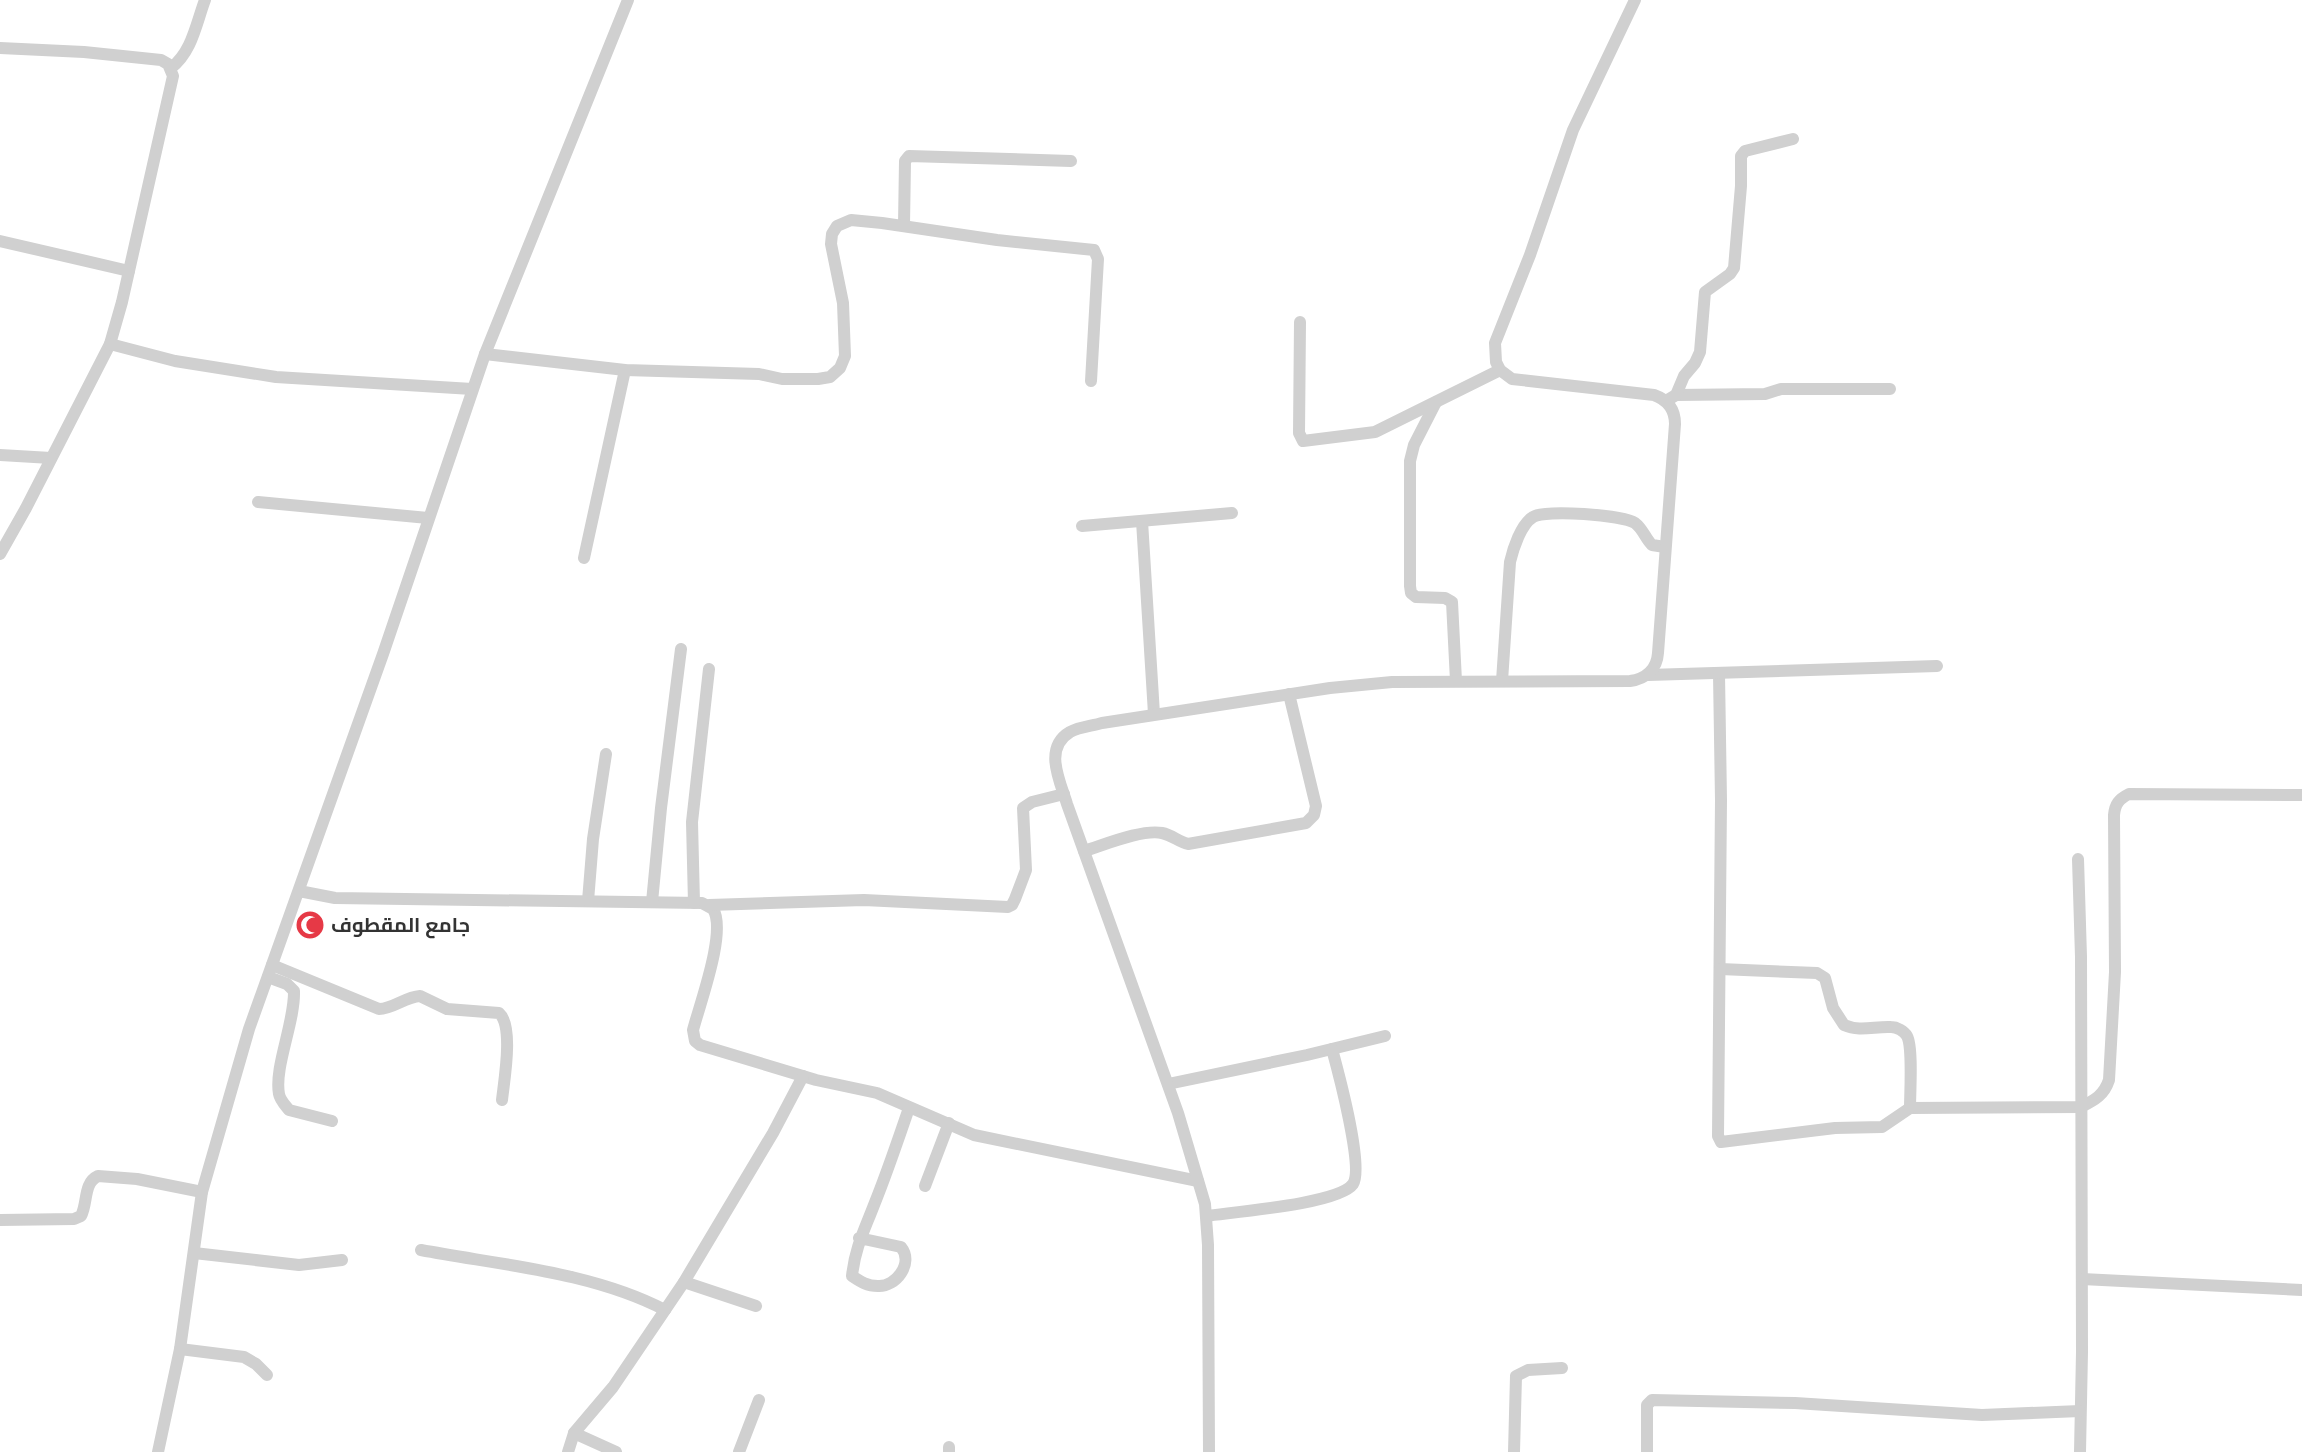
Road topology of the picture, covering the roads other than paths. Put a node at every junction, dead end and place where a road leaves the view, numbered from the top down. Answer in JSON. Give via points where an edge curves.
{"nodes":[{"id":1,"x":205,"y":0,"type":"edge"},
{"id":2,"x":628,"y":0,"type":"edge"},
{"id":3,"x":1635,"y":0,"type":"edge"},
{"id":4,"x":0,"y":48,"type":"edge"},
{"id":5,"x":171,"y":68,"type":"junction"},
{"id":6,"x":1793,"y":139,"type":"dead end"},
{"id":7,"x":1071,"y":161,"type":"dead end"},
{"id":8,"x":904,"y":225,"type":"junction"},
{"id":9,"x":0,"y":242,"type":"edge"},
{"id":10,"x":129,"y":271,"type":"junction"},
{"id":11,"x":1300,"y":322,"type":"dead end"},
{"id":12,"x":110,"y":344,"type":"junction"},
{"id":13,"x":485,"y":354,"type":"junction"},
{"id":14,"x":625,"y":370,"type":"junction"},
{"id":15,"x":1500,"y":370,"type":"junction"},
{"id":16,"x":1091,"y":381,"type":"dead end"},
{"id":17,"x":1890,"y":389,"type":"dead end"},
{"id":18,"x":472,"y":390,"type":"junction"},
{"id":19,"x":1671,"y":398,"type":"junction"},
{"id":20,"x":1436,"y":402,"type":"junction"},
{"id":21,"x":0,"y":455,"type":"edge"},
{"id":22,"x":51,"y":458,"type":"junction"},
{"id":23,"x":258,"y":502,"type":"dead end"},
{"id":24,"x":1232,"y":513,"type":"dead end"},
{"id":25,"x":428,"y":518,"type":"junction"},
{"id":26,"x":1142,"y":521,"type":"junction"},
{"id":27,"x":1082,"y":526,"type":"dead end"},
{"id":28,"x":1665,"y":547,"type":"junction"},
{"id":29,"x":0,"y":554,"type":"edge"},
{"id":30,"x":584,"y":558,"type":"dead end"},
{"id":31,"x":681,"y":649,"type":"dead end"},
{"id":32,"x":1937,"y":666,"type":"dead end"},
{"id":33,"x":709,"y":669,"type":"dead end"},
{"id":34,"x":1719,"y":674,"type":"junction"},
{"id":35,"x":1648,"y":675,"type":"junction"},
{"id":36,"x":1456,"y":681,"type":"junction"},
{"id":37,"x":1502,"y":681,"type":"junction"},
{"id":38,"x":1288,"y":694,"type":"junction"},
{"id":39,"x":1154,"y":714,"type":"junction"},
{"id":40,"x":606,"y":754,"type":"dead end"},
{"id":41,"x":1064,"y":794,"type":"junction"},
{"id":42,"x":2302,"y":795,"type":"edge"},
{"id":43,"x":1084,"y":851,"type":"junction"},
{"id":44,"x":2078,"y":859,"type":"dead end"},
{"id":45,"x":299,"y":891,"type":"junction"},
{"id":46,"x":588,"y":901,"type":"junction"},
{"id":47,"x":652,"y":902,"type":"junction"},
{"id":48,"x":694,"y":903,"type":"junction"},
{"id":49,"x":709,"y":905,"type":"junction"},
{"id":50,"x":1720,"y":969,"type":"junction"},
{"id":51,"x":270,"y":971,"type":"junction"},
{"id":52,"x":1385,"y":1036,"type":"dead end"},
{"id":53,"x":1332,"y":1049,"type":"junction"},
{"id":54,"x":803,"y":1076,"type":"junction"},
{"id":55,"x":1168,"y":1084,"type":"junction"},
{"id":56,"x":502,"y":1100,"type":"dead end"},
{"id":57,"x":2081,"y":1107,"type":"junction"},
{"id":58,"x":909,"y":1108,"type":"junction"},
{"id":59,"x":1911,"y":1108,"type":"junction"},
{"id":60,"x":332,"y":1121,"type":"dead end"},
{"id":61,"x":949,"y":1123,"type":"junction"},
{"id":62,"x":1198,"y":1181,"type":"junction"},
{"id":63,"x":925,"y":1186,"type":"dead end"},
{"id":64,"x":202,"y":1192,"type":"junction"},
{"id":65,"x":1206,"y":1216,"type":"junction"},
{"id":66,"x":0,"y":1220,"type":"edge"},
{"id":67,"x":859,"y":1238,"type":"junction"},
{"id":68,"x":422,"y":1250,"type":"dead end"},
{"id":69,"x":194,"y":1253,"type":"junction"},
{"id":70,"x":342,"y":1260,"type":"dead end"},
{"id":71,"x":2082,"y":1279,"type":"junction"},
{"id":72,"x":684,"y":1282,"type":"junction"},
{"id":73,"x":2302,"y":1290,"type":"edge"},
{"id":74,"x":756,"y":1306,"type":"dead end"},
{"id":75,"x":665,"y":1311,"type":"junction"},
{"id":76,"x":180,"y":1349,"type":"junction"},
{"id":77,"x":1562,"y":1368,"type":"dead end"},
{"id":78,"x":267,"y":1375,"type":"dead end"},
{"id":79,"x":759,"y":1400,"type":"dead end"},
{"id":80,"x":2080,"y":1412,"type":"junction"},
{"id":81,"x":574,"y":1433,"type":"junction"},
{"id":82,"x":158,"y":1452,"type":"edge"},
{"id":83,"x":568,"y":1452,"type":"edge"},
{"id":84,"x":616,"y":1452,"type":"edge"},
{"id":85,"x":739,"y":1452,"type":"edge"},
{"id":86,"x":1209,"y":1452,"type":"edge"},
{"id":87,"x":1514,"y":1452,"type":"edge"},
{"id":88,"x":1647,"y":1452,"type":"edge"},
{"id":89,"x":2080,"y":1452,"type":"edge"}],
"edges":[{"from":1,"to":5,"type":"street","via":[[185,53]]},
{"from":2,"to":13,"type":"street"},
{"from":3,"to":15,"type":"street","via":[[1573,129],[1498,334],[1494,352]]},
{"from":4,"to":5,"type":"street","via":[[156,59]]},
{"from":5,"to":10,"type":"street","via":[[173,80]]},
{"from":6,"to":19,"type":"street","via":[[1745,151],[1742,156],[1734,268],[1705,292],[1700,352]]},
{"from":7,"to":8,"type":"street","via":[[909,156]]},
{"from":8,"to":14,"type":"street","via":[[851,220],[834,230],[831,244],[846,340],[843,362],[830,377],[782,380],[759,374]]},
{"from":8,"to":16,"type":"street","via":[[1094,250],[1098,259]]},
{"from":9,"to":10,"type":"street"},
{"from":10,"to":12,"type":"street"},
{"from":11,"to":20,"type":"street","via":[[1299,433],[1303,441],[1375,432]]},
{"from":12,"to":18,"type":"street","via":[[175,361],[276,377]]},
{"from":12,"to":22,"type":"street"},
{"from":13,"to":14,"type":"street"},
{"from":13,"to":18,"type":"street"},
{"from":14,"to":30,"type":"street"},
{"from":15,"to":19,"type":"street","via":[[1519,381]]},
{"from":15,"to":20,"type":"street"},
{"from":17,"to":19,"type":"street","via":[[1781,389],[1765,394]]},
{"from":18,"to":25,"type":"street"},
{"from":19,"to":28,"type":"street","via":[[1675,418]]},
{"from":20,"to":36,"type":"street","via":[[1410,461],[1410,586],[1413,596],[1452,602]]},
{"from":21,"to":22,"type":"street"},
{"from":22,"to":29,"type":"street"},
{"from":23,"to":25,"type":"street"},
{"from":24,"to":26,"type":"street"},
{"from":25,"to":45,"type":"street"},
{"from":26,"to":27,"type":"street"},
{"from":26,"to":39,"type":"street"},
{"from":28,"to":35,"type":"street","via":[[1658,659]]},
{"from":28,"to":37,"type":"street","via":[[1652,545],[1637,525],[1622,519],[1544,513],[1530,519],[1510,562]]},
{"from":31,"to":47,"type":"street"},
{"from":32,"to":34,"type":"street"},
{"from":33,"to":48,"type":"street","via":[[692,822]]},
{"from":34,"to":35,"type":"street"},
{"from":34,"to":50,"type":"street"},
{"from":35,"to":37,"type":"street","via":[[1630,681]]},
{"from":36,"to":37,"type":"street"},
{"from":36,"to":38,"type":"street","via":[[1392,682]]},
{"from":38,"to":39,"type":"street"},
{"from":38,"to":43,"type":"street","via":[[1316,806],[1306,823],[1188,844],[1162,833],[1149,833]]},
{"from":39,"to":41,"type":"street","via":[[1072,731],[1061,739],[1055,751]]},
{"from":40,"to":46,"type":"street"},
{"from":41,"to":43,"type":"street"},
{"from":41,"to":49,"type":"street","via":[[1023,808],[1026,870],[1008,907],[864,900]]},
{"from":42,"to":57,"type":"street","via":[[2129,794],[2120,799],[2114,815],[2115,972],[2109,1080],[2097,1099]]},
{"from":43,"to":55,"type":"street"},
{"from":44,"to":57,"type":"street"},
{"from":45,"to":46,"type":"street","via":[[335,898]]},
{"from":45,"to":51,"type":"street"},
{"from":46,"to":47,"type":"street"},
{"from":47,"to":48,"type":"street"},
{"from":48,"to":49,"type":"street"},
{"from":49,"to":54,"type":"street","via":[[716,913],[716,949],[693,1030],[694,1041]]},
{"from":50,"to":59,"type":"street","via":[[1817,973],[1825,978],[1833,1008],[1844,1025],[1901,1030],[1910,1045]]},
{"from":50,"to":59,"type":"street","via":[[1721,1142],[1835,1128],[1882,1127]]},
{"from":51,"to":56,"type":"street","via":[[379,1009],[420,996],[447,1009],[500,1013],[505,1019],[507,1046]]},
{"from":51,"to":60,"type":"street","via":[[294,990],[295,1006],[278,1082],[279,1097],[289,1110]]},
{"from":51,"to":64,"type":"street","via":[[249,1029]]},
{"from":52,"to":53,"type":"street"},
{"from":53,"to":55,"type":"street"},
{"from":53,"to":65,"type":"street","via":[[1348,1108],[1357,1170],[1352,1185],[1324,1200]]},
{"from":54,"to":58,"type":"street","via":[[877,1093]]},
{"from":54,"to":72,"type":"street"},
{"from":55,"to":62,"type":"street"},
{"from":57,"to":59,"type":"street"},
{"from":57,"to":71,"type":"street"},
{"from":58,"to":61,"type":"street"},
{"from":58,"to":67,"type":"street"},
{"from":61,"to":62,"type":"street","via":[[993,1140]]},
{"from":61,"to":63,"type":"street"},
{"from":62,"to":65,"type":"street"},
{"from":64,"to":66,"type":"street","via":[[98,1176],[88,1184],[81,1216]]},
{"from":64,"to":69,"type":"street"},
{"from":65,"to":86,"type":"street"},
{"from":67,"to":67,"type":"street","via":[[901,1247],[904,1251],[903,1270],[891,1284],[867,1285],[852,1276]]},
{"from":68,"to":75,"type":"street","via":[[574,1278]]},
{"from":69,"to":70,"type":"street","via":[[299,1265]]},
{"from":69,"to":76,"type":"street"},
{"from":71,"to":73,"type":"street"},
{"from":71,"to":80,"type":"street"},
{"from":72,"to":74,"type":"street"},
{"from":72,"to":75,"type":"street"},
{"from":75,"to":81,"type":"street","via":[[613,1387]]},
{"from":76,"to":78,"type":"street","via":[[244,1358]]},
{"from":76,"to":82,"type":"street"},
{"from":77,"to":87,"type":"street","via":[[1528,1370],[1516,1376]]},
{"from":79,"to":85,"type":"street"},
{"from":80,"to":88,"type":"street","via":[[1982,1415],[1795,1403],[1652,1400],[1647,1405]]},
{"from":80,"to":89,"type":"street"},
{"from":81,"to":83,"type":"street"},
{"from":81,"to":84,"type":"street"}]}
